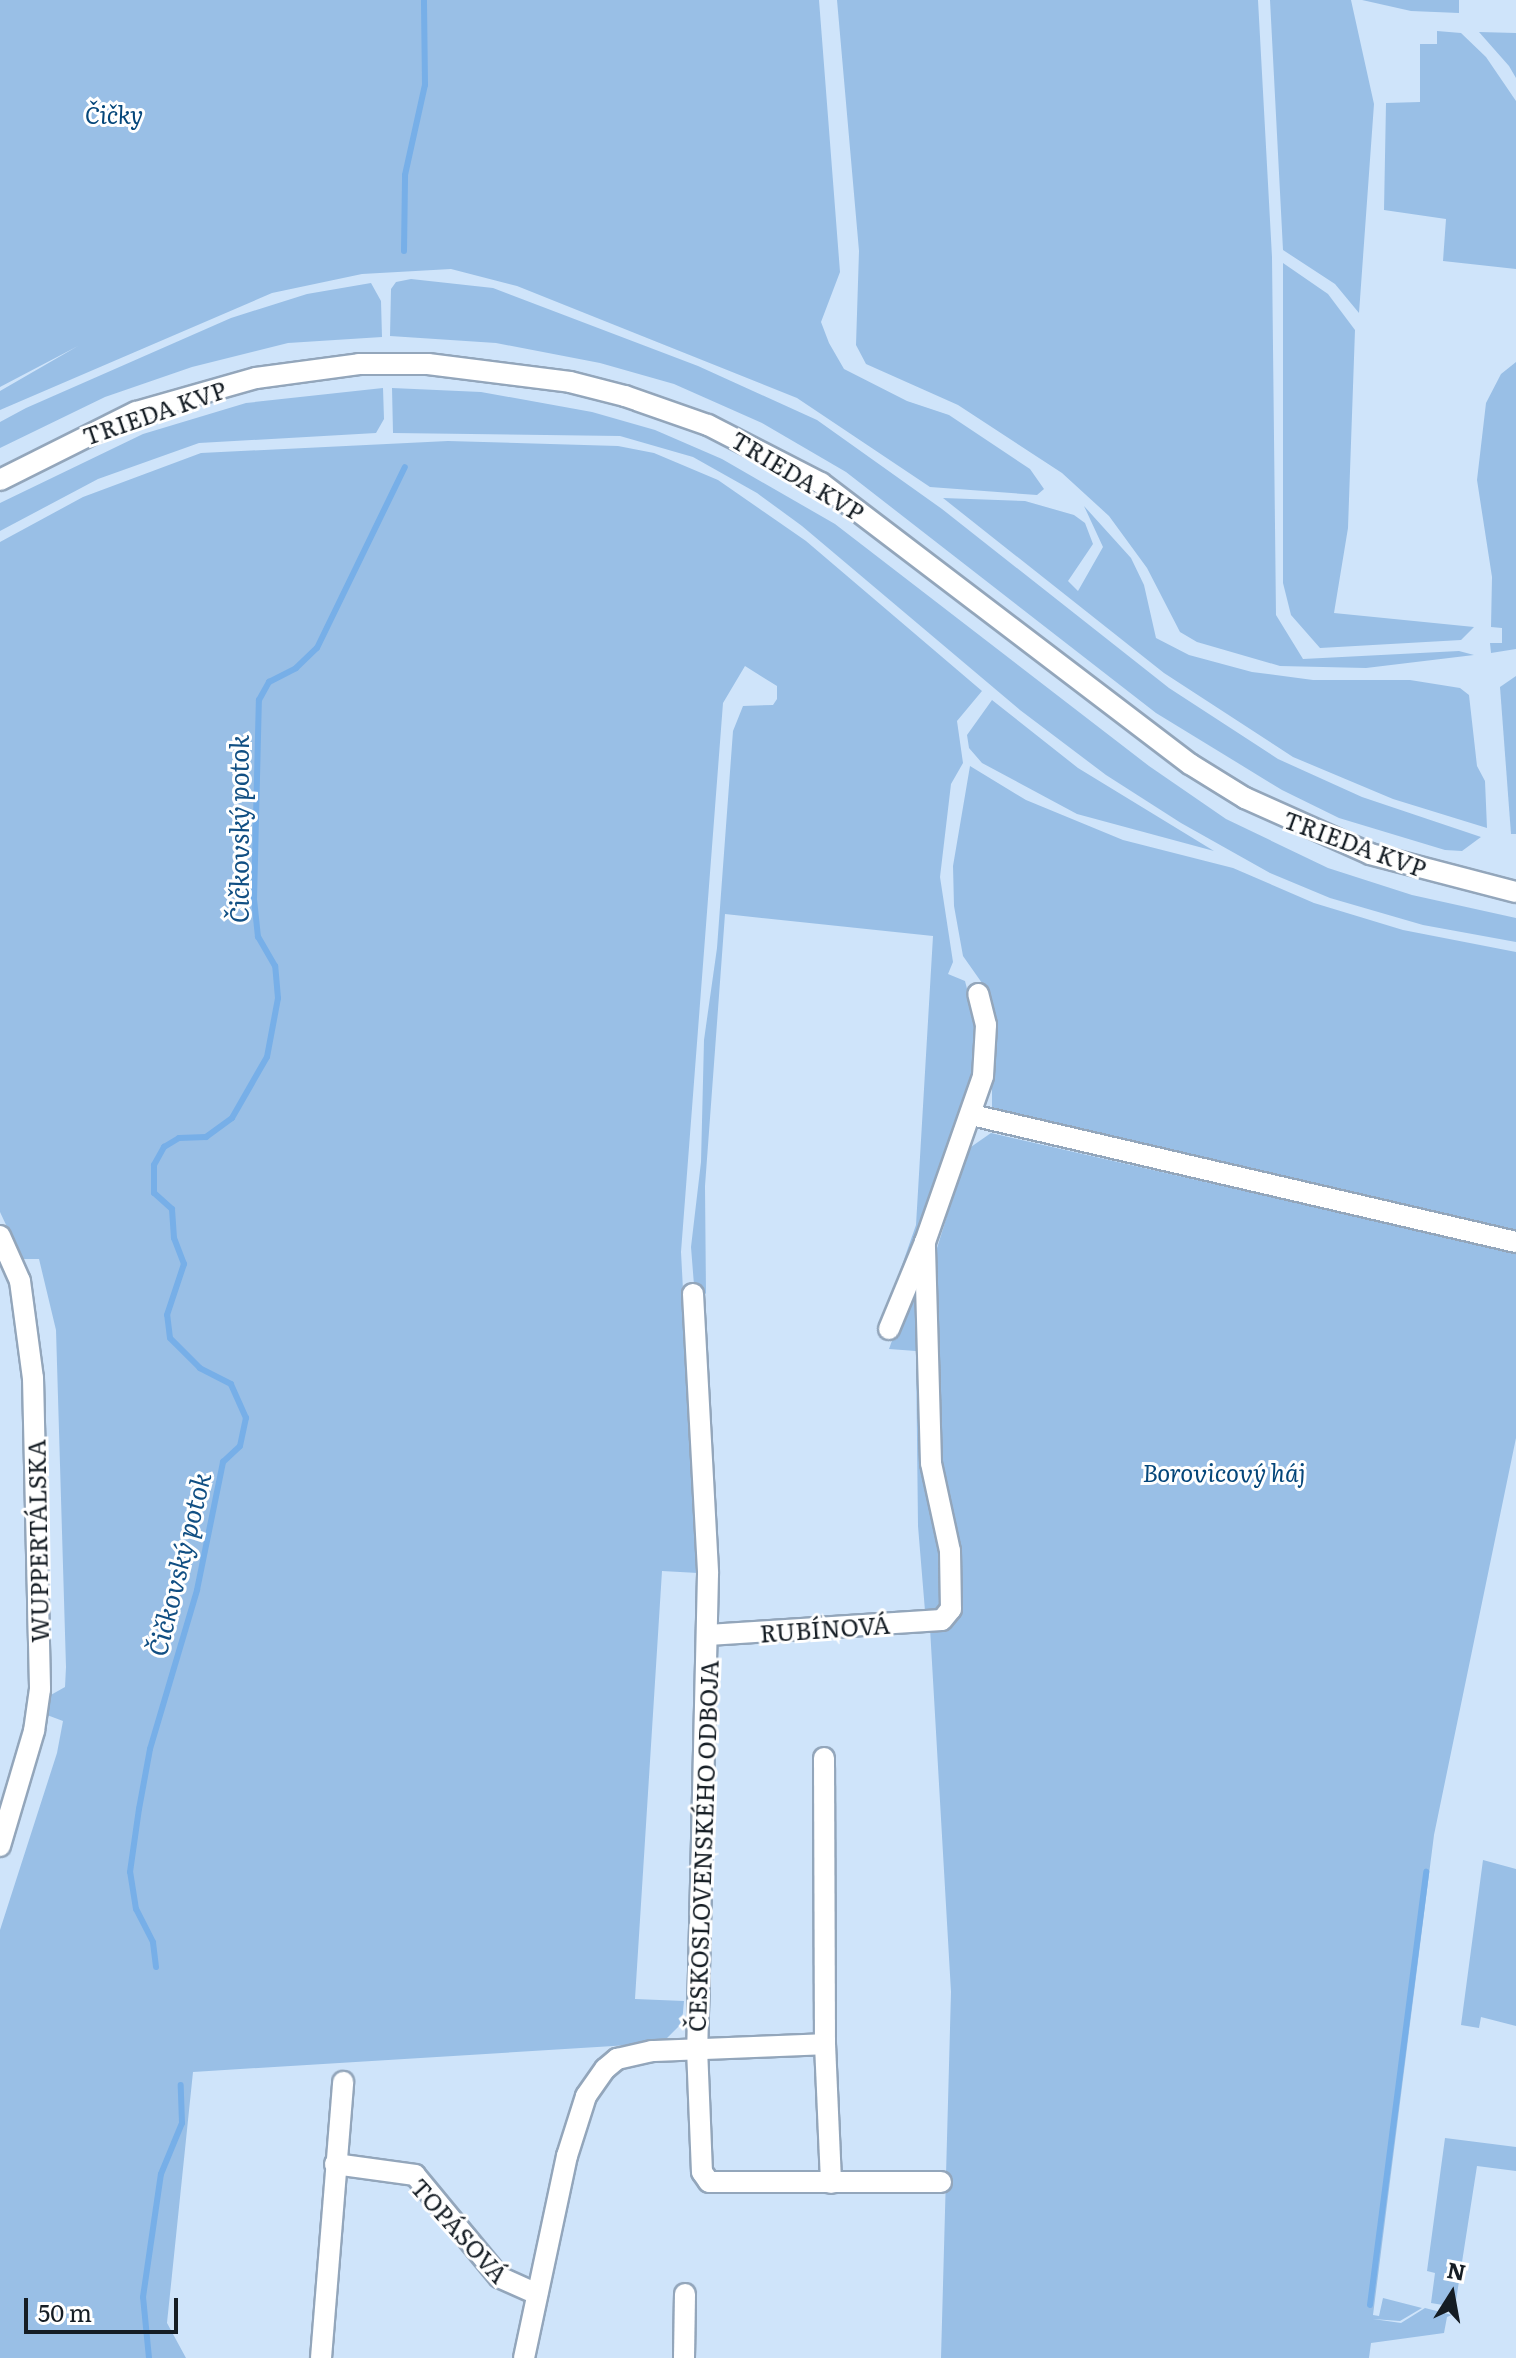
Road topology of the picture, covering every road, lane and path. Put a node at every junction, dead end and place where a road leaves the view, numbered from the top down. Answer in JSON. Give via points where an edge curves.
{"nodes":[{"id":1,"x":0,"y":480,"type":"edge"},
{"id":2,"x":1516,"y":892,"type":"edge"},
{"id":3,"x":978,"y":994,"type":"dead end"},
{"id":4,"x":972,"y":1115,"type":"junction"},
{"id":5,"x":0,"y":1236,"type":"edge"},
{"id":6,"x":925,"y":1242,"type":"junction"},
{"id":7,"x":1516,"y":1242,"type":"edge"},
{"id":8,"x":693,"y":1294,"type":"dead end"},
{"id":9,"x":889,"y":1329,"type":"dead end"},
{"id":10,"x":708,"y":1635,"type":"junction"},
{"id":11,"x":824,"y":1758,"type":"dead end"},
{"id":12,"x":0,"y":1846,"type":"edge"},
{"id":13,"x":825,"y":2044,"type":"junction"},
{"id":14,"x":697,"y":2048,"type":"junction"},
{"id":15,"x":343,"y":2082,"type":"dead end"},
{"id":16,"x":335,"y":2164,"type":"junction"},
{"id":17,"x":941,"y":2182,"type":"dead end"},
{"id":18,"x":831,"y":2183,"type":"junction"},
{"id":19,"x":537,"y":2294,"type":"junction"},
{"id":20,"x":685,"y":2294,"type":"dead end"},
{"id":21,"x":321,"y":2358,"type":"edge"},
{"id":22,"x":524,"y":2358,"type":"edge"},
{"id":23,"x":684,"y":2358,"type":"edge"}],
"edges":[{"from":1,"to":2,"type":"street","name":"TRIEDA KVP","via":[[82,435],[192,393],[359,364],[461,367],[570,382],[625,396],[748,443],[879,524],[1155,738],[1245,798],[1370,854]]},
{"from":3,"to":4,"type":"street","via":[[986,1025],[985,1063]]},
{"from":4,"to":6,"type":"street"},
{"from":4,"to":7,"type":"street"},
{"from":5,"to":12,"type":"street","name":"WUPPERTÁLSKA","via":[[20,1281],[33,1378],[40,1689],[34,1731]]},
{"from":6,"to":9,"type":"street"},
{"from":6,"to":10,"type":"street","name":"RUBÍNOVÁ","via":[[931,1463],[953,1573],[951,1609],[942,1620]]},
{"from":8,"to":10,"type":"street","name":"ČESKOSLOVENSKÉHO ODBOJA"},
{"from":10,"to":14,"type":"street","name":"ČESKOSLOVENSKÉHO ODBOJA"},
{"from":11,"to":13,"type":"street"},
{"from":13,"to":14,"type":"street"},
{"from":13,"to":18,"type":"street"},
{"from":14,"to":18,"type":"street","via":[[702,2172],[709,2182]]},
{"from":14,"to":19,"type":"street","name":"ČESKOSLOVENSKÉHO ODBOJA","via":[[617,2059],[594,2083],[567,2156]]},
{"from":15,"to":16,"type":"street"},
{"from":16,"to":19,"type":"street","name":"TOPÁSOVÁ","via":[[415,2175],[499,2277]]},
{"from":16,"to":21,"type":"street"},
{"from":17,"to":18,"type":"street"},
{"from":19,"to":22,"type":"street","name":"ČESKOSLOVENSKÉHO ODBOJA"},
{"from":20,"to":23,"type":"street"}]}
